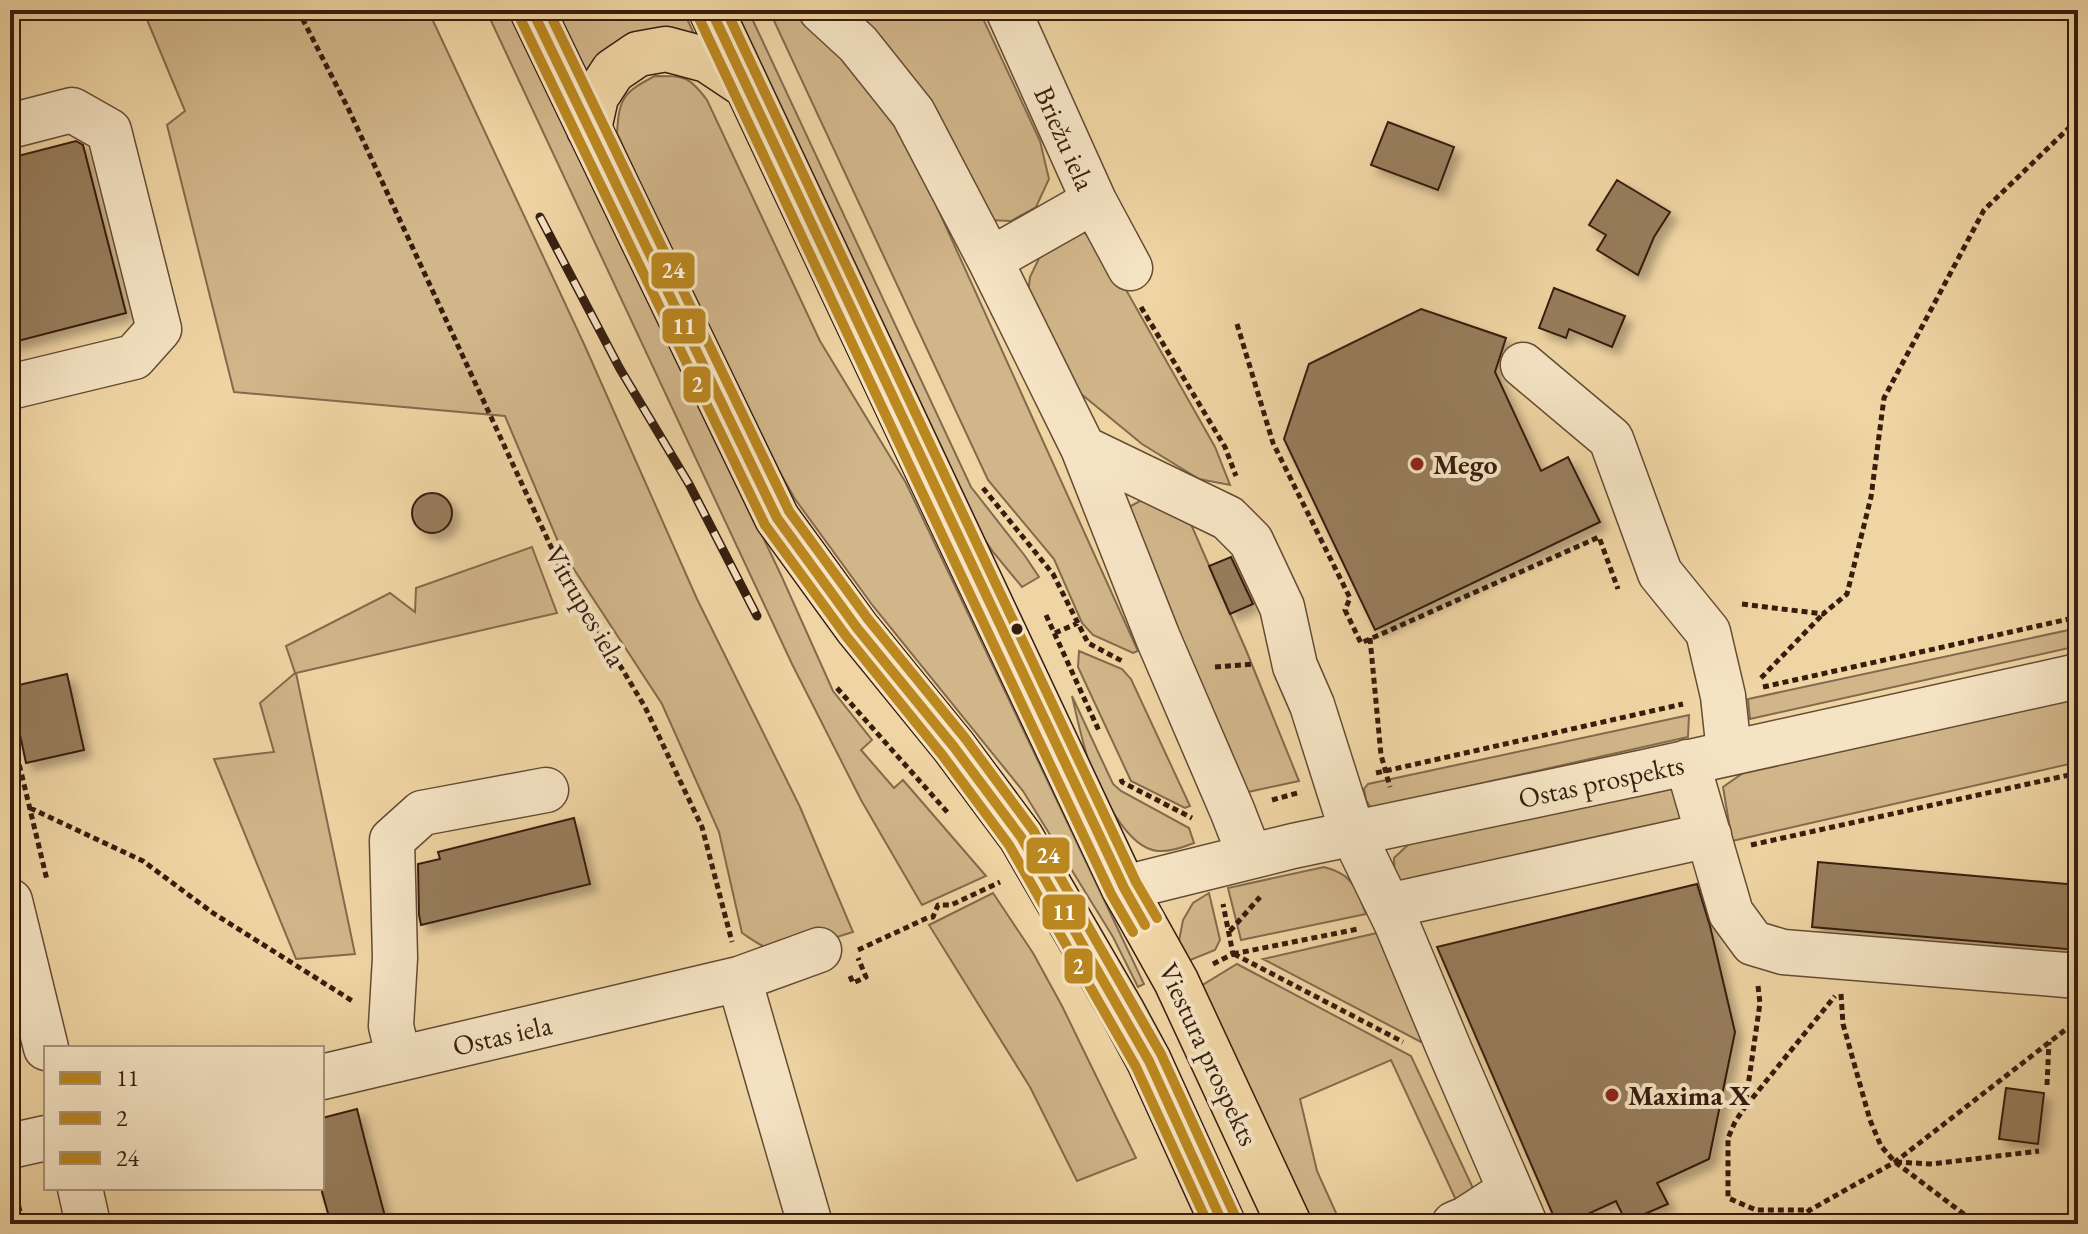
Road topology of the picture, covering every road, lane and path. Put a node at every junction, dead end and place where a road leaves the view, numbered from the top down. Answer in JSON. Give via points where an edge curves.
{"nodes":[{"id":1,"x":298,"y":10,"type":"edge"},
{"id":2,"x":532,"y":10,"type":"edge"},
{"id":3,"x":711,"y":10,"type":"edge"},
{"id":4,"x":821,"y":10,"type":"edge"},
{"id":5,"x":1008,"y":10,"type":"edge"},
{"id":6,"x":746,"y":86,"type":"junction"},
{"id":7,"x":2078,"y":116,"type":"edge"},
{"id":8,"x":10,"y":126,"type":"edge"},
{"id":9,"x":589,"y":129,"type":"junction"},
{"id":10,"x":1094,"y":201,"type":"junction"},
{"id":11,"x":990,"y":260,"type":"junction"},
{"id":12,"x":1130,"y":268,"type":"joint"},
{"id":13,"x":1237,"y":324,"type":"dead end"},
{"id":14,"x":1523,"y":365,"type":"dead end"},
{"id":15,"x":10,"y":387,"type":"edge"},
{"id":16,"x":1083,"y":448,"type":"junction"},
{"id":17,"x":975,"y":477,"type":"dead end"},
{"id":18,"x":1228,"y":518,"type":"junction"},
{"id":19,"x":1618,"y":589,"type":"dead end"},
{"id":20,"x":1742,"y":604,"type":"dead end"},
{"id":21,"x":1823,"y":614,"type":"junction"},
{"id":22,"x":1046,"y":615,"type":"dead end"},
{"id":23,"x":2078,"y":617,"type":"edge"},
{"id":24,"x":1078,"y":623,"type":"junction"},
{"id":25,"x":1055,"y":633,"type":"junction"},
{"id":26,"x":1370,"y":638,"type":"junction"},
{"id":27,"x":1125,"y":662,"type":"dead end"},
{"id":28,"x":2078,"y":676,"type":"edge"},
{"id":29,"x":1759,"y":679,"type":"dead end"},
{"id":30,"x":837,"y":688,"type":"dead end"},
{"id":31,"x":1749,"y":690,"type":"dead end"},
{"id":32,"x":1693,"y":702,"type":"dead end"},
{"id":33,"x":1104,"y":742,"type":"dead end"},
{"id":34,"x":1729,"y":752,"type":"junction"},
{"id":35,"x":1687,"y":762,"type":"junction"},
{"id":36,"x":1116,"y":769,"type":"dead end"},
{"id":37,"x":1386,"y":771,"type":"junction"},
{"id":38,"x":1374,"y":774,"type":"dead end"},
{"id":39,"x":546,"y":790,"type":"dead end"},
{"id":40,"x":1304,"y":791,"type":"dead end"},
{"id":41,"x":1266,"y":801,"type":"dead end"},
{"id":42,"x":30,"y":808,"type":"dead end"},
{"id":43,"x":951,"y":815,"type":"dead end"},
{"id":44,"x":1197,"y":819,"type":"dead end"},
{"id":45,"x":1353,"y":834,"type":"junction"},
{"id":46,"x":1709,"y":835,"type":"junction"},
{"id":47,"x":1008,"y":853,"type":"junction"},
{"id":48,"x":1250,"y":856,"type":"junction"},
{"id":49,"x":1124,"y":888,"type":"junction"},
{"id":50,"x":10,"y":901,"type":"edge"},
{"id":51,"x":1392,"y":914,"type":"junction"},
{"id":52,"x":1753,"y":943,"type":"junction"},
{"id":53,"x":837,"y":951,"type":"joint"},
{"id":54,"x":2078,"y":976,"type":"edge"},
{"id":55,"x":739,"y":979,"type":"junction"},
{"id":56,"x":2078,"y":1020,"type":"edge"},
{"id":57,"x":2049,"y":1042,"type":"junction"},
{"id":58,"x":395,"y":1043,"type":"junction"},
{"id":59,"x":46,"y":1046,"type":"edge"},
{"id":60,"x":1450,"y":1051,"type":"junction"},
{"id":61,"x":324,"y":1076,"type":"edge"},
{"id":62,"x":2047,"y":1085,"type":"dead end"},
{"id":63,"x":1745,"y":1107,"type":"junction"},
{"id":64,"x":44,"y":1140,"type":"edge"},
{"id":65,"x":2039,"y":1151,"type":"dead end"},
{"id":66,"x":1895,"y":1162,"type":"junction"},
{"id":67,"x":12,"y":1166,"type":"edge"},
{"id":68,"x":80,"y":1190,"type":"edge"},
{"id":69,"x":1517,"y":1207,"type":"edge"},
{"id":70,"x":1810,"y":1210,"type":"junction"},
{"id":71,"x":23,"y":1224,"type":"edge"},
{"id":72,"x":88,"y":1224,"type":"edge"},
{"id":73,"x":810,"y":1224,"type":"edge"},
{"id":74,"x":1223,"y":1224,"type":"edge"},
{"id":75,"x":1289,"y":1224,"type":"edge"},
{"id":76,"x":1454,"y":1224,"type":"edge"},
{"id":77,"x":1791,"y":1224,"type":"edge"},
{"id":78,"x":1977,"y":1224,"type":"edge"}],
"edges":[{"from":1,"to":55,"type":"path","name":"Vitrupes iela","via":[[559,564],[645,707],[702,827]]},
{"from":2,"to":9,"type":"main road","name":"Viestura prospekts"},
{"from":3,"to":6,"type":"main road","name":"Viestura prospekts"},
{"from":4,"to":11,"type":"street","via":[[858,44],[913,113]]},
{"from":5,"to":10,"type":"street","name":"Briežu iela"},
{"from":6,"to":9,"type":"main road","via":[[707,60],[666,49],[638,54],[613,71],[596,97]]},
{"from":6,"to":49,"type":"main road","name":"Viestura prospekts"},
{"from":7,"to":21,"type":"path","via":[[1984,210],[1884,398],[1871,497],[1847,594]]},
{"from":8,"to":15,"type":"street","via":[[72,110],[109,131],[159,329],[134,357]]},
{"from":9,"to":47,"type":"main road","name":"Viestura prospekts","via":[[777,518],[954,747]]},
{"from":10,"to":11,"type":"street","name":"Briežu iela"},
{"from":10,"to":12,"type":"street"},
{"from":11,"to":16,"type":"street"},
{"from":12,"to":18,"type":"path","via":[[1135,297],[1225,447],[1241,487]]},
{"from":13,"to":26,"type":"path","via":[[1273,443],[1350,598],[1345,610],[1361,643]]},
{"from":14,"to":34,"type":"street","via":[[1611,439],[1660,573],[1708,632]]},
{"from":16,"to":18,"type":"street"},
{"from":16,"to":48,"type":"street"},
{"from":17,"to":24,"type":"path","via":[[1053,574]]},
{"from":18,"to":45,"type":"street","via":[[1251,541],[1282,607],[1295,666]]},
{"from":19,"to":26,"type":"path","via":[[1599,537]]},
{"from":20,"to":21,"type":"path"},
{"from":21,"to":29,"type":"path"},
{"from":22,"to":25,"type":"path"},
{"from":23,"to":31,"type":"path"},
{"from":24,"to":25,"type":"path"},
{"from":24,"to":27,"type":"path","via":[[1088,643]]},
{"from":25,"to":33,"type":"path"},
{"from":26,"to":37,"type":"path"},
{"from":28,"to":34,"type":"street","name":"Ostas prospekts"},
{"from":30,"to":43,"type":"path"},
{"from":32,"to":37,"type":"path"},
{"from":34,"to":35,"type":"street","name":"Ostas prospekts"},
{"from":35,"to":45,"type":"street","name":"Ostas prospekts"},
{"from":35,"to":46,"type":"street"},
{"from":36,"to":44,"type":"path","via":[[1122,782]]},
{"from":37,"to":38,"type":"path"},
{"from":39,"to":58,"type":"street","via":[[422,813],[392,840]]},
{"from":40,"to":41,"type":"path"},
{"from":42,"to":58,"type":"path","via":[[143,861]]},
{"from":45,"to":48,"type":"street","name":"Ostas prospekts"},
{"from":45,"to":51,"type":"street"},
{"from":46,"to":51,"type":"street"},
{"from":46,"to":52,"type":"street","via":[[1731,913]]},
{"from":47,"to":53,"type":"path","via":[[1001,882],[951,905],[938,905],[933,917]]},
{"from":47,"to":74,"type":"main road","name":"Viestura prospekts","via":[[1122,1011]]},
{"from":48,"to":49,"type":"street","name":"Ostas prospekts"},
{"from":49,"to":75,"type":"main road","name":"Viestura prospekts","via":[[1176,981]]},
{"from":50,"to":59,"type":"street"},
{"from":51,"to":60,"type":"street"},
{"from":51,"to":60,"type":"path","via":[[1233,954],[1422,1052]]},
{"from":52,"to":54,"type":"street","via":[[1783,952]]},
{"from":52,"to":63,"type":"path","via":[[1760,1003]]},
{"from":53,"to":55,"type":"street","name":"Ostas iela"},
{"from":55,"to":58,"type":"street","name":"Ostas iela"},
{"from":55,"to":73,"type":"street"},
{"from":56,"to":57,"type":"path"},
{"from":57,"to":62,"type":"path"},
{"from":57,"to":66,"type":"path"},
{"from":58,"to":61,"type":"street","name":"Ostas iela"},
{"from":60,"to":69,"type":"street"},
{"from":63,"to":66,"type":"path","via":[[1840,990],[1843,1024],[1870,1120]]},
{"from":63,"to":70,"type":"path","via":[[1728,1138],[1728,1198],[1756,1210]]},
{"from":64,"to":67,"type":"street"},
{"from":65,"to":66,"type":"path","via":[[1932,1164]]},
{"from":66,"to":70,"type":"path"},
{"from":66,"to":78,"type":"path"},
{"from":67,"to":71,"type":"path"},
{"from":68,"to":72,"type":"street"},
{"from":69,"to":76,"type":"street"},
{"from":70,"to":77,"type":"path"}]}
